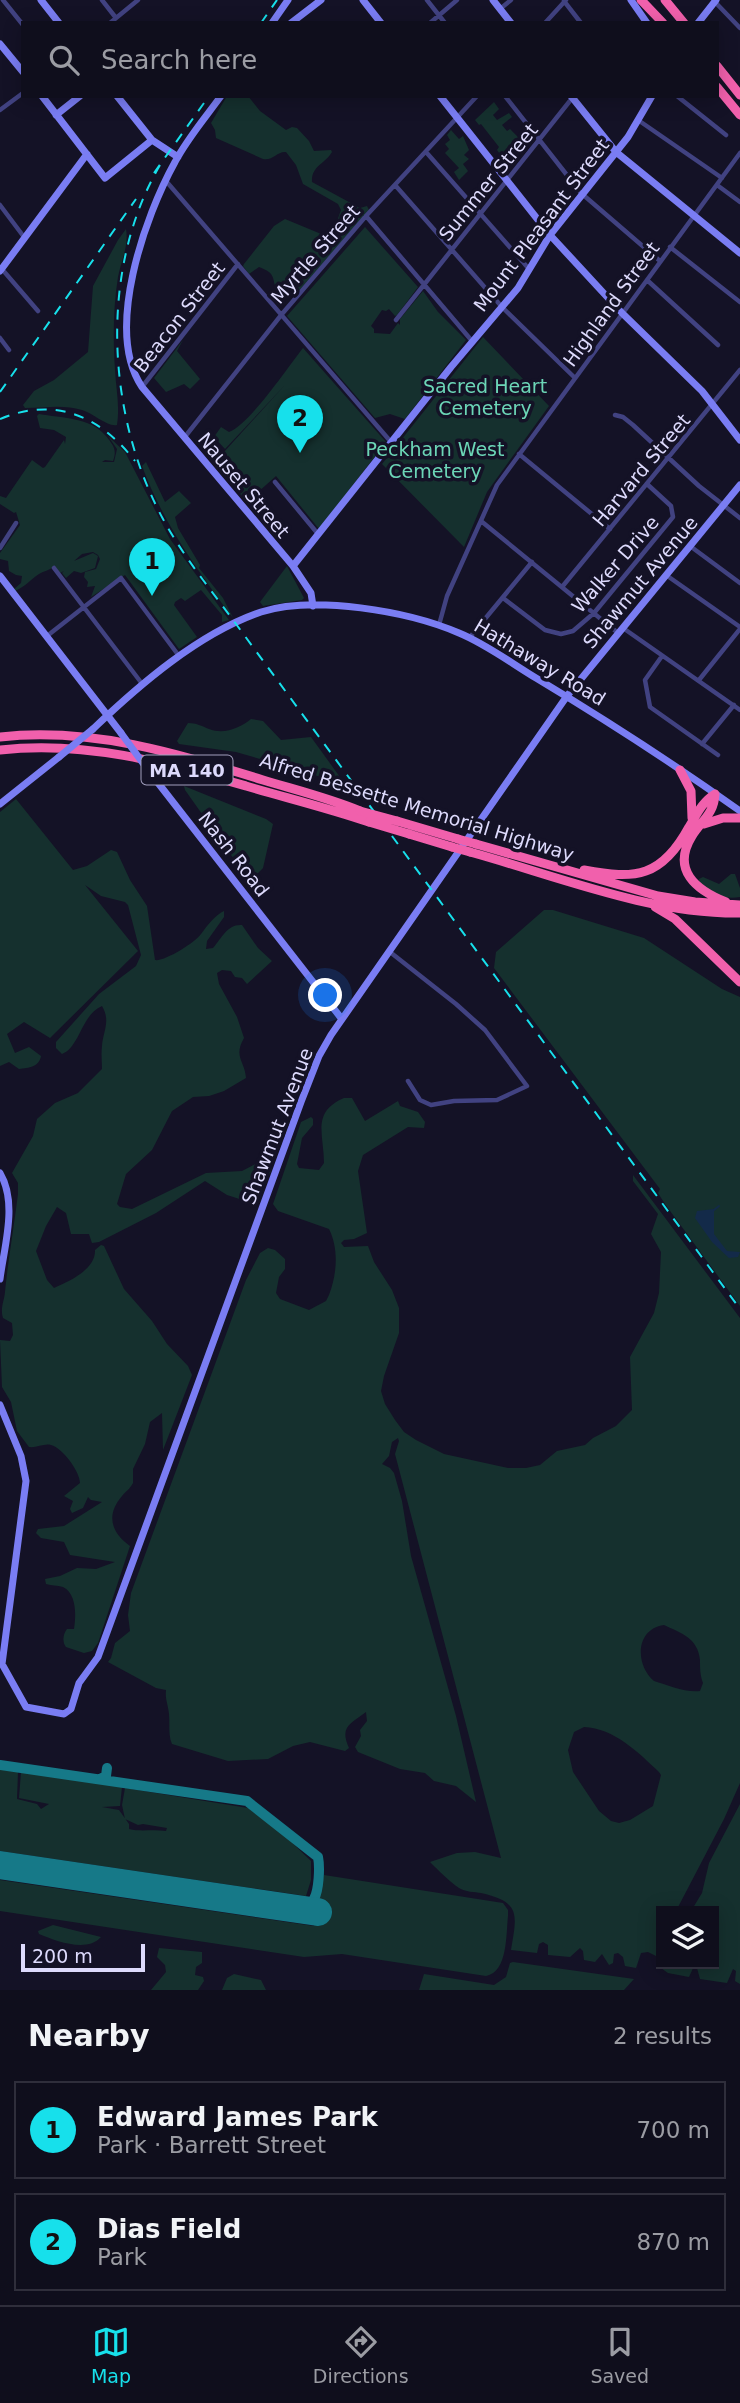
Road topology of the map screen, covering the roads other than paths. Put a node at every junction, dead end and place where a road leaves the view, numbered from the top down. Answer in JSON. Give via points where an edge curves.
{"nodes":[{"id":1,"x":3,"y":0,"type":"edge"},
{"id":2,"x":41,"y":0,"type":"edge"},
{"id":3,"x":102,"y":0,"type":"edge"},
{"id":4,"x":138,"y":0,"type":"edge"},
{"id":5,"x":288,"y":0,"type":"edge"},
{"id":6,"x":321,"y":0,"type":"edge"},
{"id":7,"x":363,"y":0,"type":"edge"},
{"id":8,"x":427,"y":0,"type":"edge"},
{"id":9,"x":457,"y":0,"type":"edge"},
{"id":10,"x":493,"y":0,"type":"edge"},
{"id":11,"x":511,"y":0,"type":"edge"},
{"id":12,"x":631,"y":0,"type":"edge"},
{"id":13,"x":641,"y":0,"type":"edge"},
{"id":14,"x":649,"y":0,"type":"edge"},
{"id":15,"x":664,"y":0,"type":"edge"},
{"id":16,"x":671,"y":0,"type":"edge"},
{"id":17,"x":564,"y":1,"type":"edge"},
{"id":18,"x":714,"y":1,"type":"edge"},
{"id":19,"x":500,"y":9,"type":"junction"},
{"id":20,"x":439,"y":16,"type":"junction"},
{"id":21,"x":116,"y":18,"type":"junction"},
{"id":22,"x":645,"y":19,"type":"edge"},
{"id":23,"x":57,"y":21,"type":"edge"},
{"id":24,"x":112,"y":21,"type":"edge"},
{"id":25,"x":273,"y":21,"type":"edge"},
{"id":26,"x":294,"y":21,"type":"edge"},
{"id":27,"x":379,"y":21,"type":"edge"},
{"id":28,"x":433,"y":21,"type":"edge"},
{"id":29,"x":443,"y":21,"type":"edge"},
{"id":30,"x":509,"y":21,"type":"edge"},
{"id":31,"x":547,"y":21,"type":"edge"},
{"id":32,"x":579,"y":21,"type":"edge"},
{"id":33,"x":663,"y":21,"type":"edge"},
{"id":34,"x":664,"y":21,"type":"edge"},
{"id":35,"x":682,"y":21,"type":"edge"},
{"id":36,"x":683,"y":21,"type":"edge"},
{"id":37,"x":699,"y":21,"type":"edge"},
{"id":38,"x":21,"y":22,"type":"edge"},
{"id":39,"x":740,"y":28,"type":"edge"},
{"id":40,"x":0,"y":44,"type":"edge"},
{"id":41,"x":3,"y":54,"type":"edge"},
{"id":42,"x":719,"y":69,"type":"edge"},
{"id":43,"x":21,"y":70,"type":"edge"},
{"id":44,"x":719,"y":89,"type":"edge"},
{"id":45,"x":21,"y":94,"type":"edge"},
{"id":46,"x":740,"y":95,"type":"edge"},
{"id":47,"x":43,"y":98,"type":"edge"},
{"id":48,"x":77,"y":98,"type":"edge"},
{"id":49,"x":119,"y":98,"type":"edge"},
{"id":50,"x":220,"y":98,"type":"edge"},
{"id":51,"x":442,"y":98,"type":"edge"},
{"id":52,"x":475,"y":98,"type":"edge"},
{"id":53,"x":507,"y":98,"type":"edge"},
{"id":54,"x":571,"y":98,"type":"edge"},
{"id":55,"x":573,"y":98,"type":"edge"},
{"id":56,"x":643,"y":98,"type":"edge"},
{"id":57,"x":651,"y":98,"type":"edge"},
{"id":58,"x":680,"y":98,"type":"edge"},
{"id":59,"x":648,"y":104,"type":"junction"},
{"id":60,"x":0,"y":110,"type":"edge"},
{"id":61,"x":56,"y":115,"type":"junction"},
{"id":62,"x":740,"y":115,"type":"edge"},
{"id":63,"x":457,"y":118,"type":"junction"},
{"id":64,"x":638,"y":120,"type":"junction"},
{"id":65,"x":726,"y":135,"type":"dead end"},
{"id":66,"x":152,"y":140,"type":"junction"},
{"id":67,"x":539,"y":141,"type":"junction"},
{"id":68,"x":426,"y":152,"type":"junction"},
{"id":69,"x":616,"y":152,"type":"junction"},
{"id":70,"x":740,"y":153,"type":"edge"},
{"id":71,"x":87,"y":154,"type":"junction"},
{"id":72,"x":178,"y":157,"type":"junction"},
{"id":73,"x":722,"y":178,"type":"junction"},
{"id":74,"x":165,"y":181,"type":"junction"},
{"id":75,"x":506,"y":181,"type":"junction"},
{"id":76,"x":395,"y":185,"type":"junction"},
{"id":77,"x":717,"y":185,"type":"junction"},
{"id":78,"x":581,"y":193,"type":"junction"},
{"id":79,"x":740,"y":202,"type":"edge"},
{"id":80,"x":0,"y":205,"type":"edge"},
{"id":81,"x":480,"y":214,"type":"junction"},
{"id":82,"x":366,"y":216,"type":"junction"},
{"id":83,"x":693,"y":217,"type":"junction"},
{"id":84,"x":550,"y":235,"type":"junction"},
{"id":85,"x":25,"y":238,"type":"junction"},
{"id":86,"x":670,"y":247,"type":"junction"},
{"id":87,"x":451,"y":250,"type":"junction"},
{"id":88,"x":740,"y":253,"type":"edge"},
{"id":89,"x":660,"y":261,"type":"junction"},
{"id":90,"x":238,"y":264,"type":"junction"},
{"id":91,"x":1,"y":269,"type":"edge"},
{"id":92,"x":530,"y":270,"type":"junction"},
{"id":93,"x":647,"y":280,"type":"junction"},
{"id":94,"x":425,"y":285,"type":"junction"},
{"id":95,"x":740,"y":302,"type":"edge"},
{"id":96,"x":502,"y":307,"type":"junction"},
{"id":97,"x":38,"y":311,"type":"dead end"},
{"id":98,"x":622,"y":313,"type":"junction"},
{"id":99,"x":282,"y":314,"type":"junction"},
{"id":100,"x":397,"y":320,"type":"dead end"},
{"id":101,"x":0,"y":338,"type":"edge"},
{"id":102,"x":472,"y":341,"type":"junction"},
{"id":103,"x":718,"y":345,"type":"dead end"},
{"id":104,"x":9,"y":350,"type":"dead end"},
{"id":105,"x":740,"y":370,"type":"edge"},
{"id":106,"x":574,"y":377,"type":"junction"},
{"id":107,"x":142,"y":387,"type":"junction"},
{"id":108,"x":713,"y":404,"type":"junction"},
{"id":109,"x":615,"y":415,"type":"dead end"},
{"id":110,"x":184,"y":439,"type":"junction"},
{"id":111,"x":740,"y":440,"type":"edge"},
{"id":112,"x":392,"y":442,"type":"junction"},
{"id":113,"x":519,"y":454,"type":"junction"},
{"id":114,"x":669,"y":457,"type":"junction"},
{"id":115,"x":275,"y":482,"type":"dead end"},
{"id":116,"x":647,"y":484,"type":"junction"},
{"id":117,"x":740,"y":485,"type":"edge"},
{"id":118,"x":724,"y":506,"type":"junction"},
{"id":119,"x":740,"y":518,"type":"edge"},
{"id":120,"x":481,"y":522,"type":"junction"},
{"id":121,"x":16,"y":523,"type":"dead end"},
{"id":122,"x":610,"y":529,"type":"junction"},
{"id":123,"x":318,"y":534,"type":"junction"},
{"id":124,"x":690,"y":546,"type":"junction"},
{"id":125,"x":0,"y":548,"type":"edge"},
{"id":126,"x":532,"y":562,"type":"junction"},
{"id":127,"x":293,"y":566,"type":"junction"},
{"id":128,"x":54,"y":568,"type":"dead end"},
{"id":129,"x":666,"y":575,"type":"junction"},
{"id":130,"x":0,"y":576,"type":"edge"},
{"id":131,"x":740,"y":583,"type":"edge"},
{"id":132,"x":562,"y":587,"type":"junction"},
{"id":133,"x":503,"y":598,"type":"junction"},
{"id":134,"x":84,"y":606,"type":"junction"},
{"id":135,"x":313,"y":606,"type":"junction"},
{"id":136,"x":594,"y":613,"type":"junction"},
{"id":137,"x":439,"y":625,"type":"junction"},
{"id":138,"x":740,"y":628,"type":"edge"},
{"id":139,"x":620,"y":631,"type":"junction"},
{"id":140,"x":47,"y":636,"type":"junction"},
{"id":141,"x":470,"y":638,"type":"junction"},
{"id":142,"x":179,"y":656,"type":"junction"},
{"id":143,"x":662,"y":656,"type":"junction"},
{"id":144,"x":699,"y":680,"type":"junction"},
{"id":145,"x":144,"y":686,"type":"junction"},
{"id":146,"x":567,"y":695,"type":"junction"},
{"id":147,"x":734,"y":705,"type":"junction"},
{"id":148,"x":740,"y":709,"type":"edge"},
{"id":149,"x":107,"y":716,"type":"junction"},
{"id":150,"x":0,"y":737,"type":"edge"},
{"id":151,"x":702,"y":744,"type":"junction"},
{"id":152,"x":0,"y":750,"type":"edge"},
{"id":153,"x":718,"y":755,"type":"dead end"},
{"id":154,"x":680,"y":770,"type":"junction"},
{"id":155,"x":715,"y":793,"type":"junction"},
{"id":156,"x":0,"y":804,"type":"edge"},
{"id":157,"x":740,"y":811,"type":"edge"},
{"id":158,"x":740,"y":818,"type":"edge"},
{"id":159,"x":699,"y":827,"type":"junction"},
{"id":160,"x":688,"y":830,"type":"junction"},
{"id":161,"x":455,"y":843,"type":"junction"},
{"id":162,"x":473,"y":848,"type":"junction"},
{"id":163,"x":541,"y":862,"type":"junction"},
{"id":164,"x":648,"y":902,"type":"junction"},
{"id":165,"x":737,"y":905,"type":"edge"},
{"id":166,"x":740,"y":913,"type":"edge"},
{"id":167,"x":388,"y":951,"type":"junction"},
{"id":168,"x":740,"y":982,"type":"edge"},
{"id":169,"x":341,"y":1018,"type":"junction"},
{"id":170,"x":408,"y":1081,"type":"dead end"},
{"id":171,"x":0,"y":1173,"type":"edge"},
{"id":172,"x":0,"y":1279,"type":"edge"},
{"id":173,"x":0,"y":1405,"type":"edge"}],
"edges":[{"from":1,"to":38,"type":"street"},
{"from":2,"to":23,"type":"main road"},
{"from":3,"to":21,"type":"street"},
{"from":4,"to":21,"type":"street"},
{"from":5,"to":25,"type":"main road"},
{"from":6,"to":26,"type":"main road"},
{"from":7,"to":27,"type":"main road"},
{"from":8,"to":20,"type":"street"},
{"from":9,"to":20,"type":"street"},
{"from":10,"to":19,"type":"main road"},
{"from":11,"to":19,"type":"street"},
{"from":12,"to":22,"type":"main road"},
{"from":13,"to":33,"type":"highway"},
{"from":14,"to":34,"type":"highway"},
{"from":15,"to":35,"type":"highway"},
{"from":16,"to":36,"type":"highway"},
{"from":17,"to":31,"type":"street"},
{"from":17,"to":32,"type":"street"},
{"from":18,"to":37,"type":"main road"},
{"from":18,"to":39,"type":"street"},
{"from":19,"to":30,"type":"main road"},
{"from":20,"to":28,"type":"street"},
{"from":20,"to":29,"type":"street"},
{"from":21,"to":24,"type":"street"},
{"from":40,"to":41,"type":"main road"},
{"from":41,"to":43,"type":"main road"},
{"from":42,"to":46,"type":"highway"},
{"from":44,"to":62,"type":"highway"},
{"from":45,"to":60,"type":"street"},
{"from":47,"to":61,"type":"main road"},
{"from":48,"to":61,"type":"main road"},
{"from":49,"to":66,"type":"main road"},
{"from":50,"to":72,"type":"main road","name":"Nauset Street"},
{"from":51,"to":63,"type":"main road"},
{"from":52,"to":63,"type":"street","name":"Myrtle Street"},
{"from":53,"to":67,"type":"street"},
{"from":54,"to":67,"type":"street","name":"Summer Street"},
{"from":55,"to":69,"type":"main road"},
{"from":56,"to":59,"type":"street"},
{"from":57,"to":59,"type":"main road","name":"Mount Pleasant Street"},
{"from":58,"to":65,"type":"street"},
{"from":59,"to":64,"type":"main road","name":"Mount Pleasant Street"},
{"from":61,"to":71,"type":"main road"},
{"from":63,"to":68,"type":"street","name":"Myrtle Street"},
{"from":63,"to":75,"type":"main road"},
{"from":64,"to":69,"type":"main road","name":"Mount Pleasant Street"},
{"from":64,"to":73,"type":"street"},
{"from":66,"to":71,"type":"main road","via":[[106,178]]},
{"from":66,"to":72,"type":"main road"},
{"from":67,"to":75,"type":"street","name":"Summer Street"},
{"from":67,"to":78,"type":"street"},
{"from":68,"to":76,"type":"street","name":"Myrtle Street"},
{"from":68,"to":81,"type":"street"},
{"from":69,"to":78,"type":"main road","name":"Mount Pleasant Street"},
{"from":69,"to":83,"type":"main road"},
{"from":70,"to":73,"type":"street","name":"Highland Street"},
{"from":71,"to":85,"type":"main road"},
{"from":72,"to":74,"type":"main road","name":"Nauset Street"},
{"from":73,"to":77,"type":"street","name":"Highland Street"},
{"from":74,"to":90,"type":"street"},
{"from":74,"to":107,"type":"main road","name":"Nauset Street","via":[[142,238],[130,298],[128,353]]},
{"from":75,"to":81,"type":"street","name":"Summer Street"},
{"from":75,"to":84,"type":"main road"},
{"from":76,"to":82,"type":"street","name":"Myrtle Street"},
{"from":76,"to":87,"type":"street"},
{"from":77,"to":79,"type":"street"},
{"from":77,"to":83,"type":"street","name":"Highland Street"},
{"from":78,"to":84,"type":"main road","name":"Mount Pleasant Street"},
{"from":78,"to":89,"type":"street"},
{"from":80,"to":85,"type":"street"},
{"from":81,"to":87,"type":"street","name":"Summer Street"},
{"from":81,"to":92,"type":"street"},
{"from":82,"to":94,"type":"street"},
{"from":82,"to":99,"type":"street","name":"Myrtle Street"},
{"from":83,"to":86,"type":"street","name":"Highland Street"},
{"from":83,"to":88,"type":"main road"},
{"from":84,"to":92,"type":"main road","name":"Mount Pleasant Street"},
{"from":84,"to":98,"type":"main road"},
{"from":85,"to":91,"type":"main road"},
{"from":86,"to":89,"type":"street","name":"Highland Street"},
{"from":86,"to":95,"type":"street"},
{"from":87,"to":94,"type":"street","name":"Summer Street"},
{"from":87,"to":96,"type":"street"},
{"from":89,"to":93,"type":"street","name":"Highland Street"},
{"from":90,"to":99,"type":"street"},
{"from":90,"to":107,"type":"street","name":"Beacon Street"},
{"from":91,"to":97,"type":"street"},
{"from":92,"to":96,"type":"main road","name":"Mount Pleasant Street"},
{"from":93,"to":98,"type":"street","name":"Highland Street"},
{"from":93,"to":103,"type":"street"},
{"from":94,"to":100,"type":"street","name":"Summer Street"},
{"from":94,"to":102,"type":"street"},
{"from":96,"to":102,"type":"main road","name":"Mount Pleasant Street"},
{"from":96,"to":106,"type":"street"},
{"from":98,"to":106,"type":"street","name":"Highland Street"},
{"from":98,"to":108,"type":"main road"},
{"from":99,"to":110,"type":"street","name":"Myrtle Street"},
{"from":99,"to":112,"type":"street"},
{"from":101,"to":104,"type":"street"},
{"from":102,"to":112,"type":"main road","name":"Mount Pleasant Street"},
{"from":105,"to":108,"type":"street","name":"Harvard Street"},
{"from":106,"to":113,"type":"street","name":"Highland Street"},
{"from":107,"to":110,"type":"main road","name":"Nauset Street"},
{"from":108,"to":111,"type":"main road"},
{"from":108,"to":114,"type":"street","name":"Harvard Street"},
{"from":109,"to":114,"type":"street","via":[[624,417]]},
{"from":110,"to":127,"type":"main road","name":"Nauset Street"},
{"from":112,"to":123,"type":"main road","name":"Mount Pleasant Street"},
{"from":113,"to":120,"type":"street","name":"Highland Street","via":[[497,485]]},
{"from":113,"to":122,"type":"street"},
{"from":114,"to":116,"type":"street","name":"Harvard Street"},
{"from":114,"to":118,"type":"street"},
{"from":115,"to":123,"type":"street"},
{"from":116,"to":122,"type":"street","name":"Harvard Street"},
{"from":116,"to":136,"type":"street","name":"Walker Drive","via":[[671,506],[673,517]]},
{"from":117,"to":118,"type":"main road","name":"Shawmut Avenue"},
{"from":118,"to":119,"type":"street"},
{"from":118,"to":124,"type":"main road","name":"Shawmut Avenue"},
{"from":120,"to":126,"type":"street"},
{"from":120,"to":137,"type":"street","name":"Highland Street","via":[[447,596]]},
{"from":121,"to":125,"type":"street"},
{"from":122,"to":132,"type":"street","name":"Harvard Street"},
{"from":123,"to":127,"type":"main road","name":"Mount Pleasant Street"},
{"from":124,"to":129,"type":"main road","name":"Shawmut Avenue"},
{"from":124,"to":131,"type":"street"},
{"from":126,"to":132,"type":"street"},
{"from":126,"to":133,"type":"street"},
{"from":127,"to":135,"type":"main road","name":"Nauset Street","via":[[311,593]]},
{"from":128,"to":134,"type":"street"},
{"from":129,"to":138,"type":"street"},
{"from":129,"to":139,"type":"main road","name":"Shawmut Avenue"},
{"from":130,"to":140,"type":"main road","name":"Nash Road"},
{"from":132,"to":136,"type":"street"},
{"from":133,"to":136,"type":"street","name":"Walker Drive","via":[[540,628],[557,634],[573,631]]},
{"from":133,"to":141,"type":"street"},
{"from":134,"to":140,"type":"street"},
{"from":134,"to":142,"type":"street","via":[[121,579]]},
{"from":134,"to":145,"type":"street"},
{"from":135,"to":137,"type":"main road","name":"Hathaway Road","via":[[376,611]]},
{"from":135,"to":142,"type":"main road","name":"Hathaway Road","via":[[257,614]]},
{"from":136,"to":139,"type":"street"},
{"from":137,"to":141,"type":"main road","name":"Hathaway Road"},
{"from":138,"to":144,"type":"street"},
{"from":139,"to":143,"type":"street"},
{"from":139,"to":146,"type":"main road","name":"Shawmut Avenue"},
{"from":140,"to":149,"type":"main road","name":"Nash Road"},
{"from":141,"to":146,"type":"main road","name":"Hathaway Road"},
{"from":142,"to":145,"type":"main road"},
{"from":143,"to":144,"type":"street"},
{"from":143,"to":151,"type":"street","via":[[645,678],[648,702]]},
{"from":144,"to":147,"type":"street"},
{"from":145,"to":149,"type":"main road"},
{"from":146,"to":154,"type":"main road","name":"Hathaway Road"},
{"from":146,"to":167,"type":"main road","name":"Shawmut Avenue"},
{"from":147,"to":148,"type":"street"},
{"from":147,"to":151,"type":"street"},
{"from":149,"to":156,"type":"main road","bridge":true},
{"from":149,"to":169,"type":"main road","name":"Nash Road","bridge":true},
{"from":150,"to":161,"type":"highway","name":"Alfred Bessette Memorial Highway","number":"MA 140","bridge":true,"via":[[60,735],[139,745],[397,821]]},
{"from":151,"to":153,"type":"street"},
{"from":152,"to":161,"type":"highway","name":"Alfred Bessette Memorial Highway","number":"MA 140","bridge":true,"via":[[61,747],[119,753]]},
{"from":154,"to":155,"type":"main road","name":"Hathaway Road"},
{"from":154,"to":160,"type":"highway","via":[[692,798]]},
{"from":155,"to":157,"type":"main road","name":"Hathaway Road"},
{"from":155,"to":159,"type":"highway","via":[[712,810]]},
{"from":155,"to":160,"type":"highway","via":[[703,803]]},
{"from":158,"to":159,"type":"highway","via":[[717,819]]},
{"from":159,"to":165,"type":"highway","via":[[687,847],[687,873],[702,891]]},
{"from":160,"to":163,"type":"highway","via":[[666,858],[635,875]]},
{"from":161,"to":162,"type":"highway","name":"Alfred Bessette Memorial Highway","number":"MA 140","bridge":true},
{"from":162,"to":163,"type":"highway","name":"Alfred Bessette Memorial Highway","number":"MA 140"},
{"from":162,"to":164,"type":"highway","name":"Alfred Bessette Memorial Highway","number":"MA 140"},
{"from":163,"to":165,"type":"highway","name":"Alfred Bessette Memorial Highway","number":"MA 140","via":[[659,896]]},
{"from":164,"to":166,"type":"highway","name":"Alfred Bessette Memorial Highway","number":"MA 140"},
{"from":164,"to":168,"type":"highway","via":[[675,919]]},
{"from":167,"to":169,"type":"main road","name":"Shawmut Avenue"},
{"from":167,"to":170,"type":"street","via":[[485,1030],[527,1086],[497,1100],[430,1105],[419,1100]]},
{"from":169,"to":173,"type":"main road","name":"Shawmut Avenue","via":[[301,1102],[98,1657],[79,1683],[69,1711],[59,1714],[24,1705],[2,1664],[26,1481]]},
{"from":171,"to":172,"type":"main road","via":[[9,1202]]}]}
